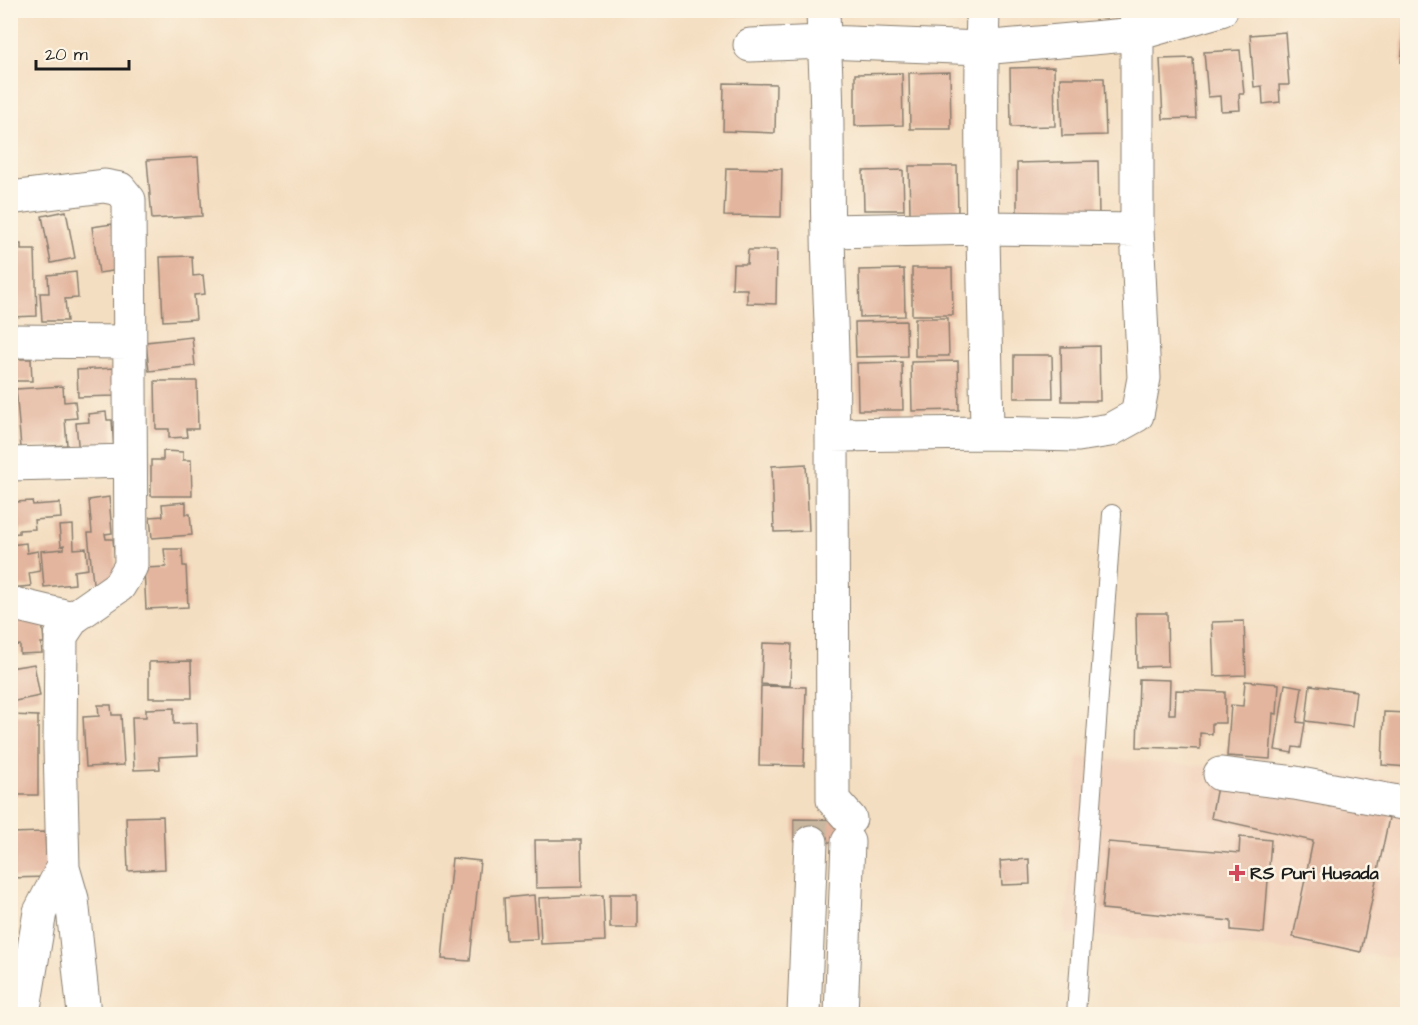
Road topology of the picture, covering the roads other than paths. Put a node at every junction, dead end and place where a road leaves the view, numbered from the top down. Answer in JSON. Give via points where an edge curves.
{"nodes":[{"id":1,"x":983,"y":10,"type":"edge"},
{"id":2,"x":1221,"y":10,"type":"edge"},
{"id":3,"x":1137,"y":22,"type":"edge"},
{"id":4,"x":824,"y":26,"type":"edge"},
{"id":5,"x":750,"y":45,"type":"dead end"},
{"id":6,"x":982,"y":48,"type":"junction"},
{"id":7,"x":10,"y":198,"type":"edge"},
{"id":8,"x":984,"y":228,"type":"junction"},
{"id":9,"x":1137,"y":230,"type":"junction"},
{"id":10,"x":828,"y":231,"type":"junction"},
{"id":11,"x":10,"y":341,"type":"edge"},
{"id":12,"x":128,"y":342,"type":"junction"},
{"id":13,"x":987,"y":433,"type":"junction"},
{"id":14,"x":832,"y":435,"type":"junction"},
{"id":15,"x":130,"y":461,"type":"junction"},
{"id":16,"x":10,"y":464,"type":"edge"},
{"id":17,"x":1112,"y":514,"type":"dead end"},
{"id":18,"x":10,"y":603,"type":"edge"},
{"id":19,"x":73,"y":618,"type":"junction"},
{"id":20,"x":1220,"y":774,"type":"dead end"},
{"id":21,"x":1407,"y":804,"type":"edge"},
{"id":22,"x":830,"y":824,"type":"junction"},
{"id":23,"x":63,"y":868,"type":"junction"},
{"id":24,"x":23,"y":1014,"type":"edge"},
{"id":25,"x":84,"y":1014,"type":"edge"},
{"id":26,"x":804,"y":1014,"type":"edge"},
{"id":27,"x":841,"y":1014,"type":"edge"},
{"id":28,"x":1076,"y":1014,"type":"edge"}],
"edges":[{"from":1,"to":6,"type":"street"},
{"from":2,"to":3,"type":"street"},
{"from":3,"to":6,"type":"street"},
{"from":3,"to":9,"type":"street"},
{"from":4,"to":5,"type":"street"},
{"from":4,"to":6,"type":"street"},
{"from":4,"to":10,"type":"street"},
{"from":6,"to":8,"type":"street"},
{"from":7,"to":12,"type":"street","via":[[104,186],[120,189],[129,200]]},
{"from":8,"to":9,"type":"street"},
{"from":8,"to":10,"type":"street"},
{"from":8,"to":13,"type":"street"},
{"from":9,"to":13,"type":"street","via":[[1144,378],[1137,415],[1110,430],[1078,435]]},
{"from":10,"to":14,"type":"street"},
{"from":11,"to":12,"type":"street"},
{"from":12,"to":15,"type":"street"},
{"from":13,"to":14,"type":"street"},
{"from":14,"to":22,"type":"street"},
{"from":15,"to":16,"type":"street"},
{"from":15,"to":19,"type":"street","via":[[131,566],[119,586]]},
{"from":17,"to":28,"type":"lane"},
{"from":18,"to":19,"type":"street"},
{"from":19,"to":23,"type":"street","via":[[61,636]]},
{"from":20,"to":21,"type":"street"},
{"from":22,"to":26,"type":"street"},
{"from":22,"to":27,"type":"street"},
{"from":23,"to":24,"type":"street","via":[[40,912]]},
{"from":23,"to":25,"type":"street","via":[[72,899]]}]}
